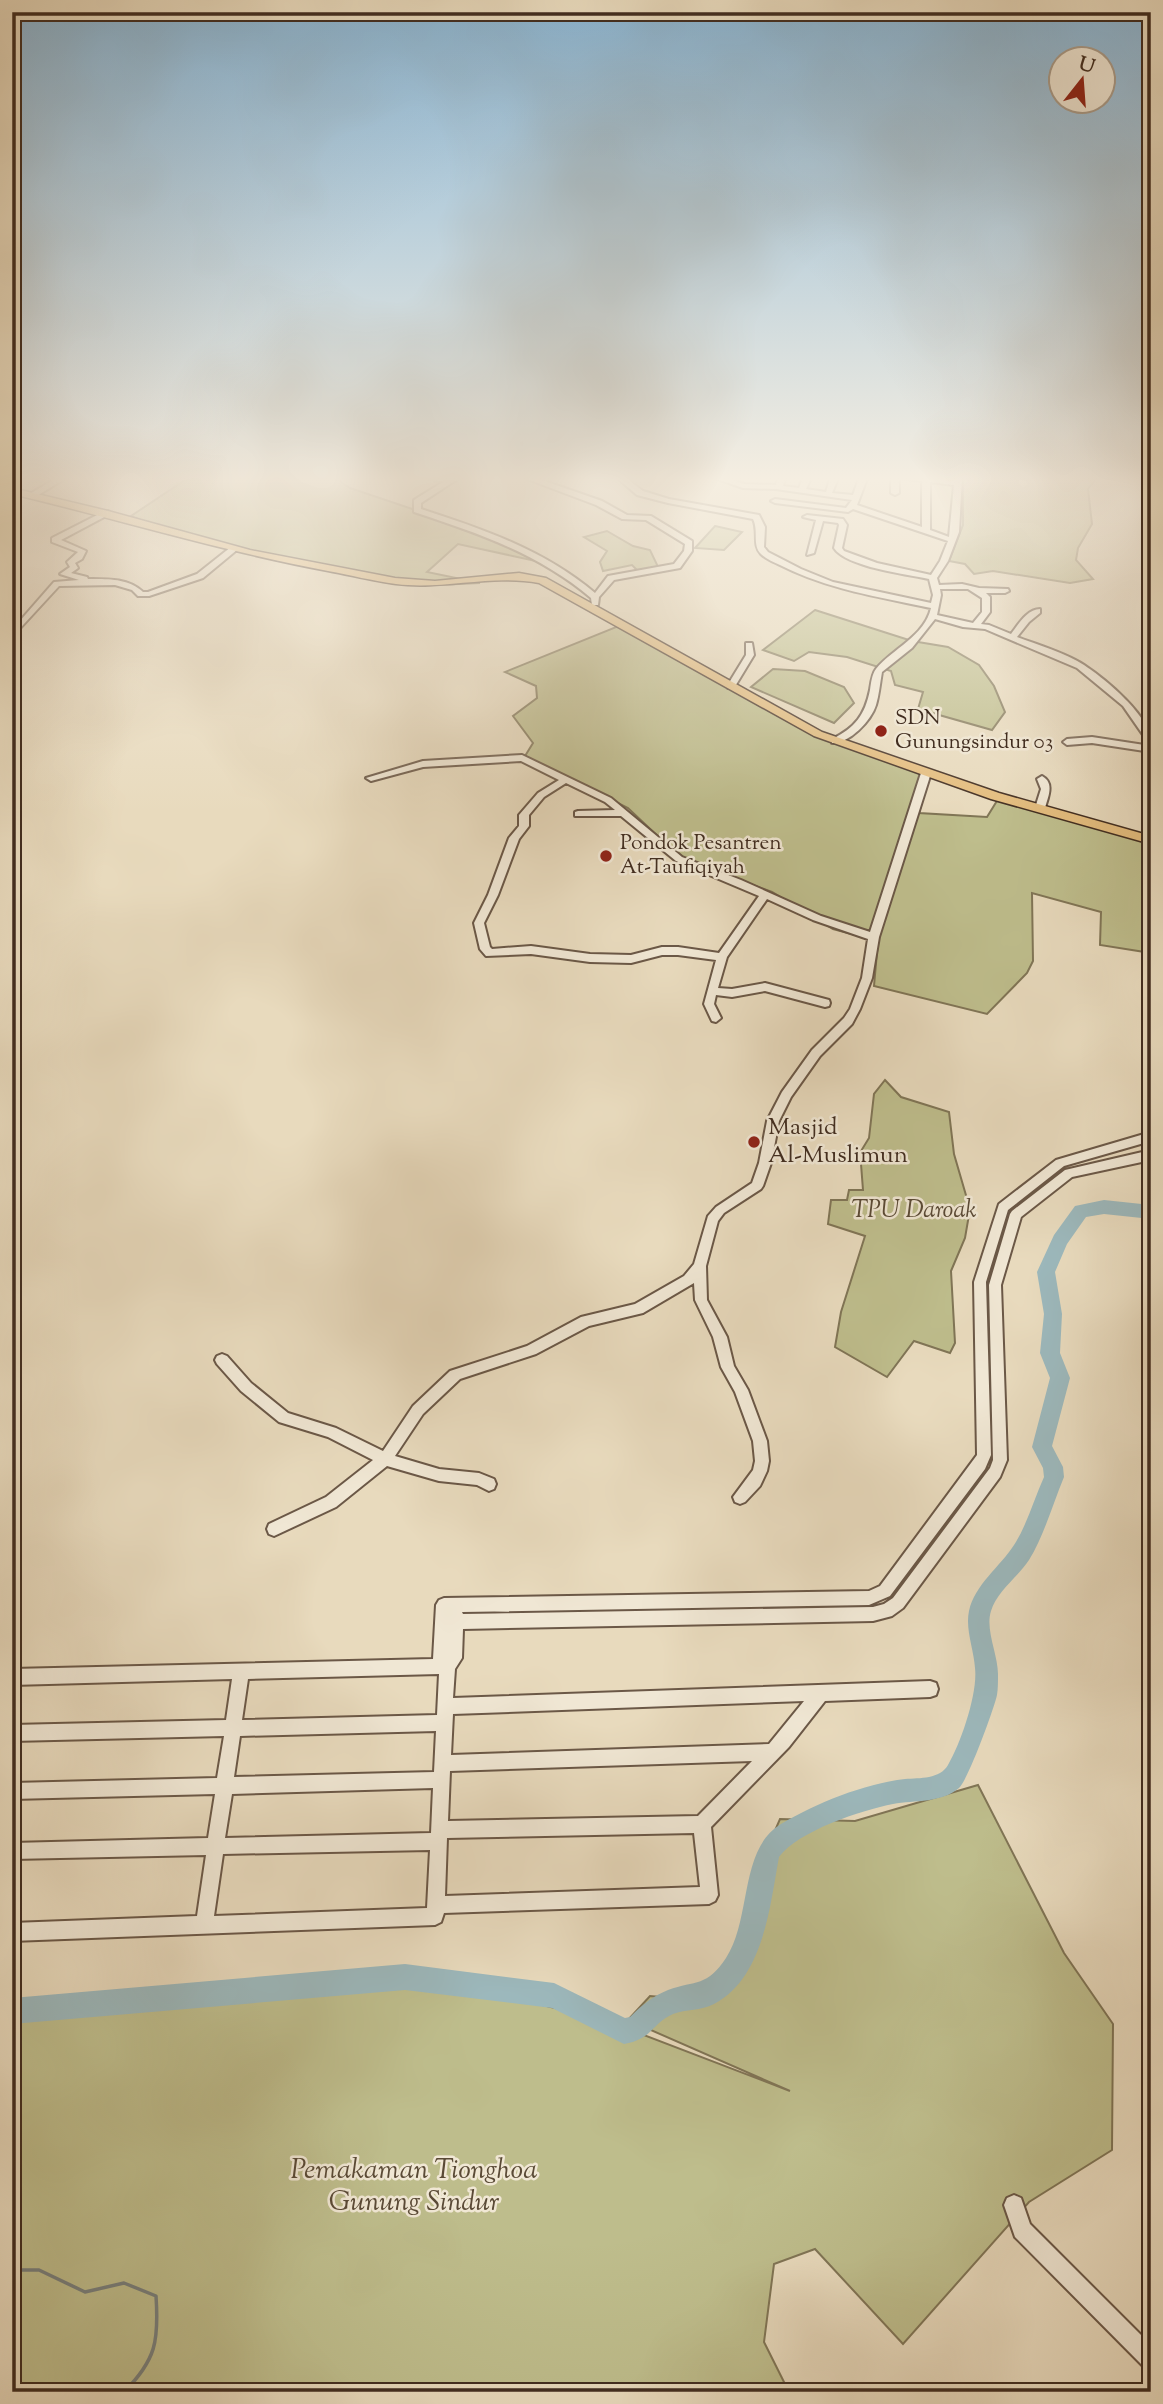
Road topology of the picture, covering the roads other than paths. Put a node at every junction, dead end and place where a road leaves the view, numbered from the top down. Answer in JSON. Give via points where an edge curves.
{"nodes":[{"id":1,"x":50,"y":588,"type":"edge"},
{"id":2,"x":135,"y":588,"type":"edge"},
{"id":3,"x":165,"y":588,"type":"edge"},
{"id":4,"x":557,"y":588,"type":"edge"},
{"id":5,"x":585,"y":588,"type":"edge"},
{"id":6,"x":602,"y":588,"type":"edge"},
{"id":7,"x":847,"y":588,"type":"edge"},
{"id":8,"x":935,"y":588,"type":"edge"},
{"id":9,"x":976,"y":588,"type":"edge"},
{"id":10,"x":980,"y":590,"type":"junction"},
{"id":11,"x":1005,"y":591,"type":"dead end"},
{"id":12,"x":595,"y":597,"type":"junction"},
{"id":13,"x":596,"y":611,"type":"junction"},
{"id":14,"x":933,"y":611,"type":"junction"},
{"id":15,"x":1037,"y":611,"type":"dead end"},
{"id":16,"x":974,"y":627,"type":"junction"},
{"id":17,"x":12,"y":635,"type":"edge"},
{"id":18,"x":1013,"y":637,"type":"junction"},
{"id":19,"x":749,"y":645,"type":"dead end"},
{"id":20,"x":731,"y":687,"type":"junction"},
{"id":21,"x":1151,"y":740,"type":"edge"},
{"id":22,"x":835,"y":741,"type":"junction"},
{"id":23,"x":1067,"y":741,"type":"dead end"},
{"id":24,"x":1151,"y":749,"type":"edge"},
{"id":25,"x":926,"y":773,"type":"junction"},
{"id":26,"x":371,"y":778,"type":"dead end"},
{"id":27,"x":1042,"y":779,"type":"dead end"},
{"id":28,"x":563,"y":780,"type":"junction"},
{"id":29,"x":1040,"y":808,"type":"junction"},
{"id":30,"x":624,"y":813,"type":"junction"},
{"id":31,"x":578,"y":814,"type":"dead end"},
{"id":32,"x":1151,"y":840,"type":"edge"},
{"id":33,"x":765,"y":894,"type":"junction"},
{"id":34,"x":874,"y":937,"type":"junction"},
{"id":35,"x":722,"y":957,"type":"junction"},
{"id":36,"x":711,"y":991,"type":"junction"},
{"id":37,"x":825,"y":1003,"type":"dead end"},
{"id":38,"x":716,"y":1018,"type":"dead end"},
{"id":39,"x":1151,"y":1136,"type":"edge"},
{"id":40,"x":1151,"y":1154,"type":"edge"},
{"id":41,"x":701,"y":1266,"type":"junction"},
{"id":42,"x":222,"y":1360,"type":"dead end"},
{"id":43,"x":385,"y":1459,"type":"junction"},
{"id":44,"x":489,"y":1483,"type":"dead end"},
{"id":45,"x":740,"y":1497,"type":"dead end"},
{"id":46,"x":274,"y":1529,"type":"dead end"},
{"id":47,"x":452,"y":1616,"type":"junction"},
{"id":48,"x":447,"y":1666,"type":"junction"},
{"id":49,"x":241,"y":1672,"type":"junction"},
{"id":50,"x":12,"y":1677,"type":"edge"},
{"id":51,"x":930,"y":1689,"type":"dead end"},
{"id":52,"x":821,"y":1693,"type":"junction"},
{"id":53,"x":444,"y":1714,"type":"junction"},
{"id":54,"x":233,"y":1728,"type":"junction"},
{"id":55,"x":12,"y":1733,"type":"edge"},
{"id":56,"x":771,"y":1752,"type":"junction"},
{"id":57,"x":442,"y":1772,"type":"junction"},
{"id":58,"x":224,"y":1786,"type":"junction"},
{"id":59,"x":12,"y":1791,"type":"edge"},
{"id":60,"x":702,"y":1824,"type":"junction"},
{"id":61,"x":439,"y":1835,"type":"junction"},
{"id":62,"x":215,"y":1846,"type":"junction"},
{"id":63,"x":12,"y":1851,"type":"edge"},
{"id":64,"x":436,"y":1905,"type":"junction"},
{"id":65,"x":204,"y":1926,"type":"junction"},
{"id":66,"x":12,"y":1932,"type":"edge"},
{"id":67,"x":1014,"y":2205,"type":"dead end"},
{"id":68,"x":1151,"y":2360,"type":"edge"}],
"edges":[{"from":1,"to":17,"type":"street"},
{"from":2,"to":3,"type":"street","via":[[141,594]]},
{"from":4,"to":13,"type":"main road"},
{"from":5,"to":12,"type":"street"},
{"from":6,"to":12,"type":"street"},
{"from":7,"to":14,"type":"street"},
{"from":8,"to":14,"type":"street"},
{"from":9,"to":10,"type":"street"},
{"from":10,"to":11,"type":"street"},
{"from":10,"to":16,"type":"street","via":[[986,597],[986,612]]},
{"from":12,"to":13,"type":"street"},
{"from":13,"to":20,"type":"main road"},
{"from":14,"to":16,"type":"street"},
{"from":14,"to":22,"type":"street","via":[[909,646],[878,671],[871,708],[852,733]]},
{"from":15,"to":18,"type":"street"},
{"from":16,"to":18,"type":"street"},
{"from":18,"to":21,"type":"street","via":[[1080,666],[1126,704]]},
{"from":19,"to":20,"type":"street","via":[[751,655]]},
{"from":20,"to":22,"type":"main road"},
{"from":22,"to":25,"type":"main road"},
{"from":23,"to":24,"type":"street"},
{"from":25,"to":29,"type":"main road"},
{"from":25,"to":34,"type":"street"},
{"from":26,"to":28,"type":"street","via":[[423,764],[513,757]]},
{"from":27,"to":29,"type":"street","via":[[1046,789]]},
{"from":28,"to":30,"type":"street"},
{"from":28,"to":35,"type":"street","via":[[541,795],[524,815],[524,826],[514,838],[479,923],[485,949],[590,958],[643,958],[670,951]]},
{"from":29,"to":32,"type":"main road"},
{"from":30,"to":31,"type":"street"},
{"from":30,"to":33,"type":"street","via":[[679,859]]},
{"from":33,"to":34,"type":"street"},
{"from":33,"to":35,"type":"street"},
{"from":34,"to":41,"type":"street","via":[[867,978],[855,1009],[786,1095],[773,1121],[757,1186],[712,1219]]},
{"from":35,"to":36,"type":"street"},
{"from":36,"to":37,"type":"street","via":[[732,993],[765,987]]},
{"from":36,"to":38,"type":"street","via":[[709,1004]]},
{"from":39,"to":47,"type":"street","via":[[1060,1163],[1003,1207],[980,1282],[984,1455],[885,1591],[869,1598]]},
{"from":40,"to":47,"type":"street","via":[[1069,1173],[1016,1213],[995,1285],[1000,1460],[887,1611]]},
{"from":41,"to":43,"type":"street","via":[[689,1280],[638,1309],[586,1321],[531,1350],[455,1375],[418,1410]]},
{"from":41,"to":45,"type":"street","via":[[701,1300],[760,1441],[760,1471]]},
{"from":42,"to":43,"type":"street","via":[[284,1418],[331,1432]]},
{"from":43,"to":44,"type":"street"},
{"from":43,"to":46,"type":"street","via":[[331,1502]]},
{"from":47,"to":48,"type":"street","via":[[454,1658]]},
{"from":48,"to":49,"type":"street"},
{"from":48,"to":53,"type":"street"},
{"from":49,"to":50,"type":"street"},
{"from":49,"to":54,"type":"street"},
{"from":51,"to":52,"type":"street"},
{"from":52,"to":53,"type":"street"},
{"from":52,"to":56,"type":"street"},
{"from":53,"to":54,"type":"street"},
{"from":53,"to":57,"type":"street"},
{"from":54,"to":55,"type":"street"},
{"from":54,"to":58,"type":"street"},
{"from":56,"to":57,"type":"street"},
{"from":56,"to":60,"type":"street"},
{"from":57,"to":58,"type":"street"},
{"from":57,"to":61,"type":"street"},
{"from":58,"to":59,"type":"street"},
{"from":58,"to":62,"type":"street"},
{"from":60,"to":61,"type":"street"},
{"from":60,"to":64,"type":"street","via":[[709,1895]]},
{"from":61,"to":62,"type":"street"},
{"from":61,"to":64,"type":"street"},
{"from":62,"to":63,"type":"street"},
{"from":62,"to":65,"type":"street"},
{"from":64,"to":65,"type":"street","via":[[435,1916]]},
{"from":65,"to":66,"type":"street"},
{"from":67,"to":68,"type":"street","via":[[1022,2230]]}]}
